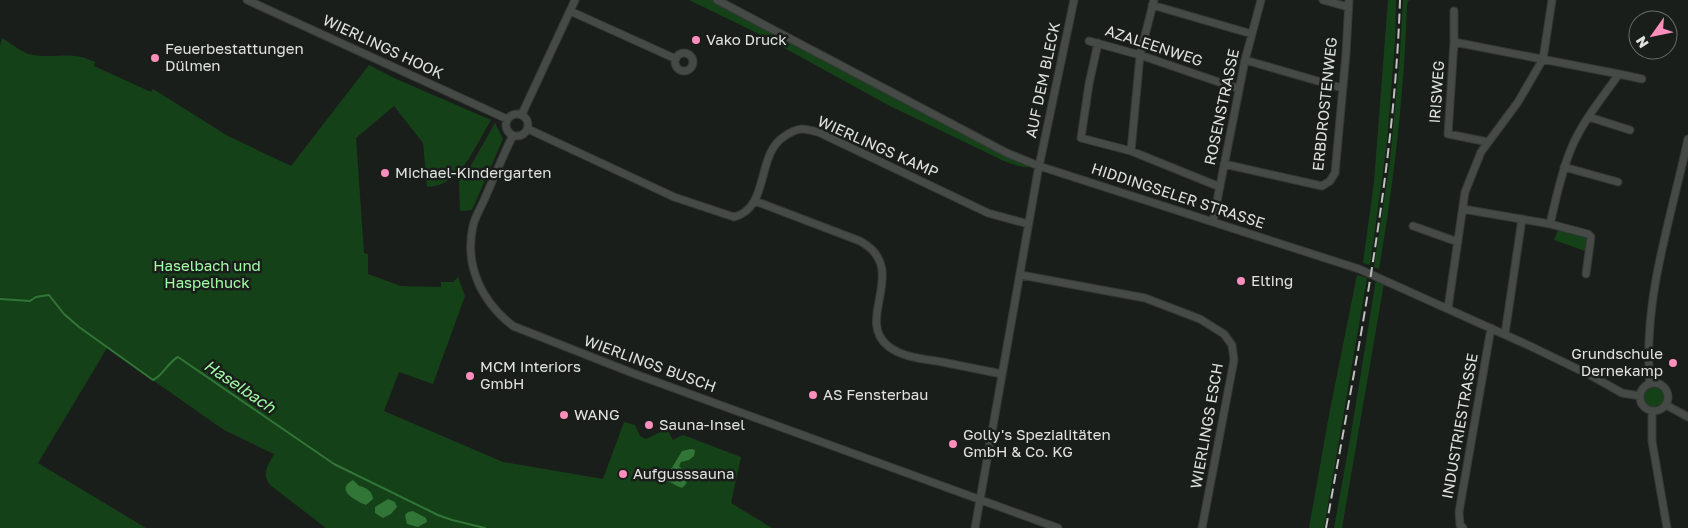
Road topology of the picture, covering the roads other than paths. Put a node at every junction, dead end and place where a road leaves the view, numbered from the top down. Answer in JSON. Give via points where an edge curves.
{"nodes":[{"id":1,"x":247,"y":0,"type":"edge"},
{"id":2,"x":575,"y":0,"type":"edge"},
{"id":3,"x":717,"y":0,"type":"edge"},
{"id":4,"x":1074,"y":0,"type":"edge"},
{"id":5,"x":1261,"y":0,"type":"edge"},
{"id":6,"x":1323,"y":0,"type":"edge"},
{"id":7,"x":1552,"y":0,"type":"edge"},
{"id":8,"x":1153,"y":2,"type":"edge"},
{"id":9,"x":1349,"y":4,"type":"edge"},
{"id":10,"x":570,"y":11,"type":"junction"},
{"id":11,"x":1454,"y":11,"type":"dead end"},
{"id":12,"x":1252,"y":34,"type":"junction"},
{"id":13,"x":1089,"y":41,"type":"dead end"},
{"id":14,"x":1454,"y":42,"type":"junction"},
{"id":15,"x":1098,"y":43,"type":"junction"},
{"id":16,"x":1140,"y":55,"type":"junction"},
{"id":17,"x":676,"y":59,"type":"dead end"},
{"id":18,"x":1543,"y":59,"type":"junction"},
{"id":19,"x":1245,"y":60,"type":"junction"},
{"id":20,"x":1619,"y":74,"type":"junction"},
{"id":21,"x":1642,"y":80,"type":"dead end"},
{"id":22,"x":1342,"y":88,"type":"junction"},
{"id":23,"x":1239,"y":89,"type":"junction"},
{"id":24,"x":522,"y":114,"type":"junction"},
{"id":25,"x":1589,"y":117,"type":"junction"},
{"id":26,"x":507,"y":119,"type":"junction"},
{"id":27,"x":528,"y":129,"type":"junction"},
{"id":28,"x":1630,"y":130,"type":"dead end"},
{"id":29,"x":512,"y":135,"type":"junction"},
{"id":30,"x":1688,"y":139,"type":"edge"},
{"id":31,"x":1488,"y":142,"type":"junction"},
{"id":32,"x":1131,"y":151,"type":"junction"},
{"id":33,"x":1224,"y":164,"type":"junction"},
{"id":34,"x":1039,"y":166,"type":"junction"},
{"id":35,"x":1564,"y":167,"type":"junction"},
{"id":36,"x":1618,"y":182,"type":"dead end"},
{"id":37,"x":1220,"y":187,"type":"junction"},
{"id":38,"x":755,"y":201,"type":"junction"},
{"id":39,"x":1463,"y":209,"type":"junction"},
{"id":40,"x":1522,"y":219,"type":"junction"},
{"id":41,"x":1213,"y":221,"type":"junction"},
{"id":42,"x":1028,"y":224,"type":"junction"},
{"id":43,"x":1550,"y":224,"type":"junction"},
{"id":44,"x":1413,"y":226,"type":"dead end"},
{"id":45,"x":1458,"y":242,"type":"junction"},
{"id":46,"x":1586,"y":274,"type":"dead end"},
{"id":47,"x":1021,"y":275,"type":"junction"},
{"id":48,"x":1448,"y":308,"type":"junction"},
{"id":49,"x":1491,"y":328,"type":"junction"},
{"id":50,"x":1505,"y":334,"type":"junction"},
{"id":51,"x":1002,"y":374,"type":"junction"},
{"id":52,"x":1650,"y":384,"type":"junction"},
{"id":53,"x":1640,"y":396,"type":"junction"},
{"id":54,"x":1666,"y":405,"type":"junction"},
{"id":55,"x":1652,"y":411,"type":"junction"},
{"id":56,"x":1688,"y":417,"type":"edge"},
{"id":57,"x":980,"y":500,"type":"junction"},
{"id":58,"x":975,"y":528,"type":"edge"},
{"id":59,"x":1058,"y":528,"type":"edge"},
{"id":60,"x":1202,"y":528,"type":"edge"},
{"id":61,"x":1463,"y":528,"type":"edge"},
{"id":62,"x":1668,"y":528,"type":"edge"}],
"edges":[{"from":1,"to":26,"type":"street","name":"WIERLINGS HOOK"},
{"from":2,"to":10,"type":"street"},
{"from":3,"to":34,"type":"street","name":"HIDDINGSELER STRASSE","via":[[990,144]]},
{"from":4,"to":34,"type":"street","name":"AUF DEM BLECK"},
{"from":5,"to":12,"type":"street","name":"ROSENSTRASSE"},
{"from":6,"to":9,"type":"street","name":"ERBDROSTENWEG"},
{"from":7,"to":18,"type":"street"},
{"from":8,"to":12,"type":"street"},
{"from":8,"to":16,"type":"street"},
{"from":9,"to":22,"type":"street","name":"ERBDROSTENWEG"},
{"from":10,"to":17,"type":"street"},
{"from":10,"to":24,"type":"street"},
{"from":11,"to":14,"type":"street","name":"IRISWEG"},
{"from":12,"to":19,"type":"street","name":"ROSENSTRASSE"},
{"from":13,"to":15,"type":"street","name":"AZALEENWEG"},
{"from":14,"to":18,"type":"street","name":"IRISWEG"},
{"from":14,"to":31,"type":"street","name":"IRISWEG","via":[[1448,134]]},
{"from":15,"to":16,"type":"street","name":"AZALEENWEG"},
{"from":15,"to":32,"type":"street","via":[[1081,138]]},
{"from":16,"to":23,"type":"street","name":"AZALEENWEG"},
{"from":16,"to":32,"type":"street"},
{"from":18,"to":20,"type":"street","name":"IRISWEG"},
{"from":18,"to":31,"type":"street","via":[[1522,96]]},
{"from":19,"to":22,"type":"street"},
{"from":19,"to":23,"type":"street","name":"ROSENSTRASSE"},
{"from":20,"to":21,"type":"street","name":"IRISWEG"},
{"from":20,"to":25,"type":"street"},
{"from":22,"to":33,"type":"street","name":"ERBDROSTENWEG","via":[[1335,173],[1330,182],[1322,186]]},
{"from":23,"to":33,"type":"street","name":"ROSENSTRASSE"},
{"from":24,"to":26,"type":"street","via":[[514,114]]},
{"from":24,"to":27,"type":"street","via":[[528,121]]},
{"from":25,"to":28,"type":"street"},
{"from":25,"to":35,"type":"street"},
{"from":26,"to":29,"type":"street","via":[[506,128]]},
{"from":27,"to":29,"type":"street","via":[[520,136]]},
{"from":27,"to":38,"type":"street","via":[[674,196],[734,217],[744,214]]},
{"from":29,"to":57,"type":"street","name":"WIERLINGS BUSCH","via":[[473,224],[470,241],[471,260],[480,290],[506,321],[527,333],[585,355]]},
{"from":30,"to":52,"type":"street","via":[[1650,316]]},
{"from":31,"to":39,"type":"street","via":[[1465,192]]},
{"from":32,"to":37,"type":"street"},
{"from":33,"to":37,"type":"street","name":"ROSENSTRASSE"},
{"from":34,"to":41,"type":"street","name":"HIDDINGSELER STRASSE"},
{"from":34,"to":42,"type":"street"},
{"from":35,"to":36,"type":"street"},
{"from":35,"to":43,"type":"street"},
{"from":37,"to":41,"type":"street","name":"ROSENSTRASSE"},
{"from":38,"to":42,"type":"street","name":"WIERLINGS KAMP","via":[[776,141],[802,129],[818,132],[988,213]]},
{"from":38,"to":51,"type":"street","via":[[860,241],[870,248],[883,271],[876,318],[878,332],[886,345],[902,355]]},
{"from":39,"to":40,"type":"street"},
{"from":39,"to":45,"type":"street"},
{"from":40,"to":43,"type":"street"},
{"from":40,"to":50,"type":"street"},
{"from":41,"to":48,"type":"street","name":"HIDDINGSELER STRASSE","via":[[1358,269]]},
{"from":42,"to":47,"type":"street"},
{"from":43,"to":46,"type":"street","via":[[1591,237]]},
{"from":44,"to":45,"type":"street"},
{"from":45,"to":48,"type":"street"},
{"from":47,"to":51,"type":"street"},
{"from":47,"to":60,"type":"street","name":"WIERLINGS ESCH","via":[[1145,298],[1200,319],[1224,334],[1232,345],[1234,360]]},
{"from":48,"to":49,"type":"street","name":"HIDDINGSELER STRASSE"},
{"from":49,"to":50,"type":"street","name":"HIDDINGSELER STRASSE"},
{"from":49,"to":61,"type":"street","name":"INDUSTRIESTRASSE","via":[[1459,512]]},
{"from":50,"to":53,"type":"street","name":"HIDDINGSELER STRASSE","via":[[1622,393]]},
{"from":51,"to":57,"type":"street"},
{"from":52,"to":53,"type":"street","via":[[1645,386]]},
{"from":52,"to":54,"type":"street","via":[[1661,384],[1666,388]]},
{"from":53,"to":55,"type":"street","via":[[1643,406]]},
{"from":54,"to":55,"type":"street"},
{"from":54,"to":56,"type":"street"},
{"from":55,"to":62,"type":"street","via":[[1652,440]]},
{"from":57,"to":58,"type":"street"},
{"from":57,"to":59,"type":"street"}]}
